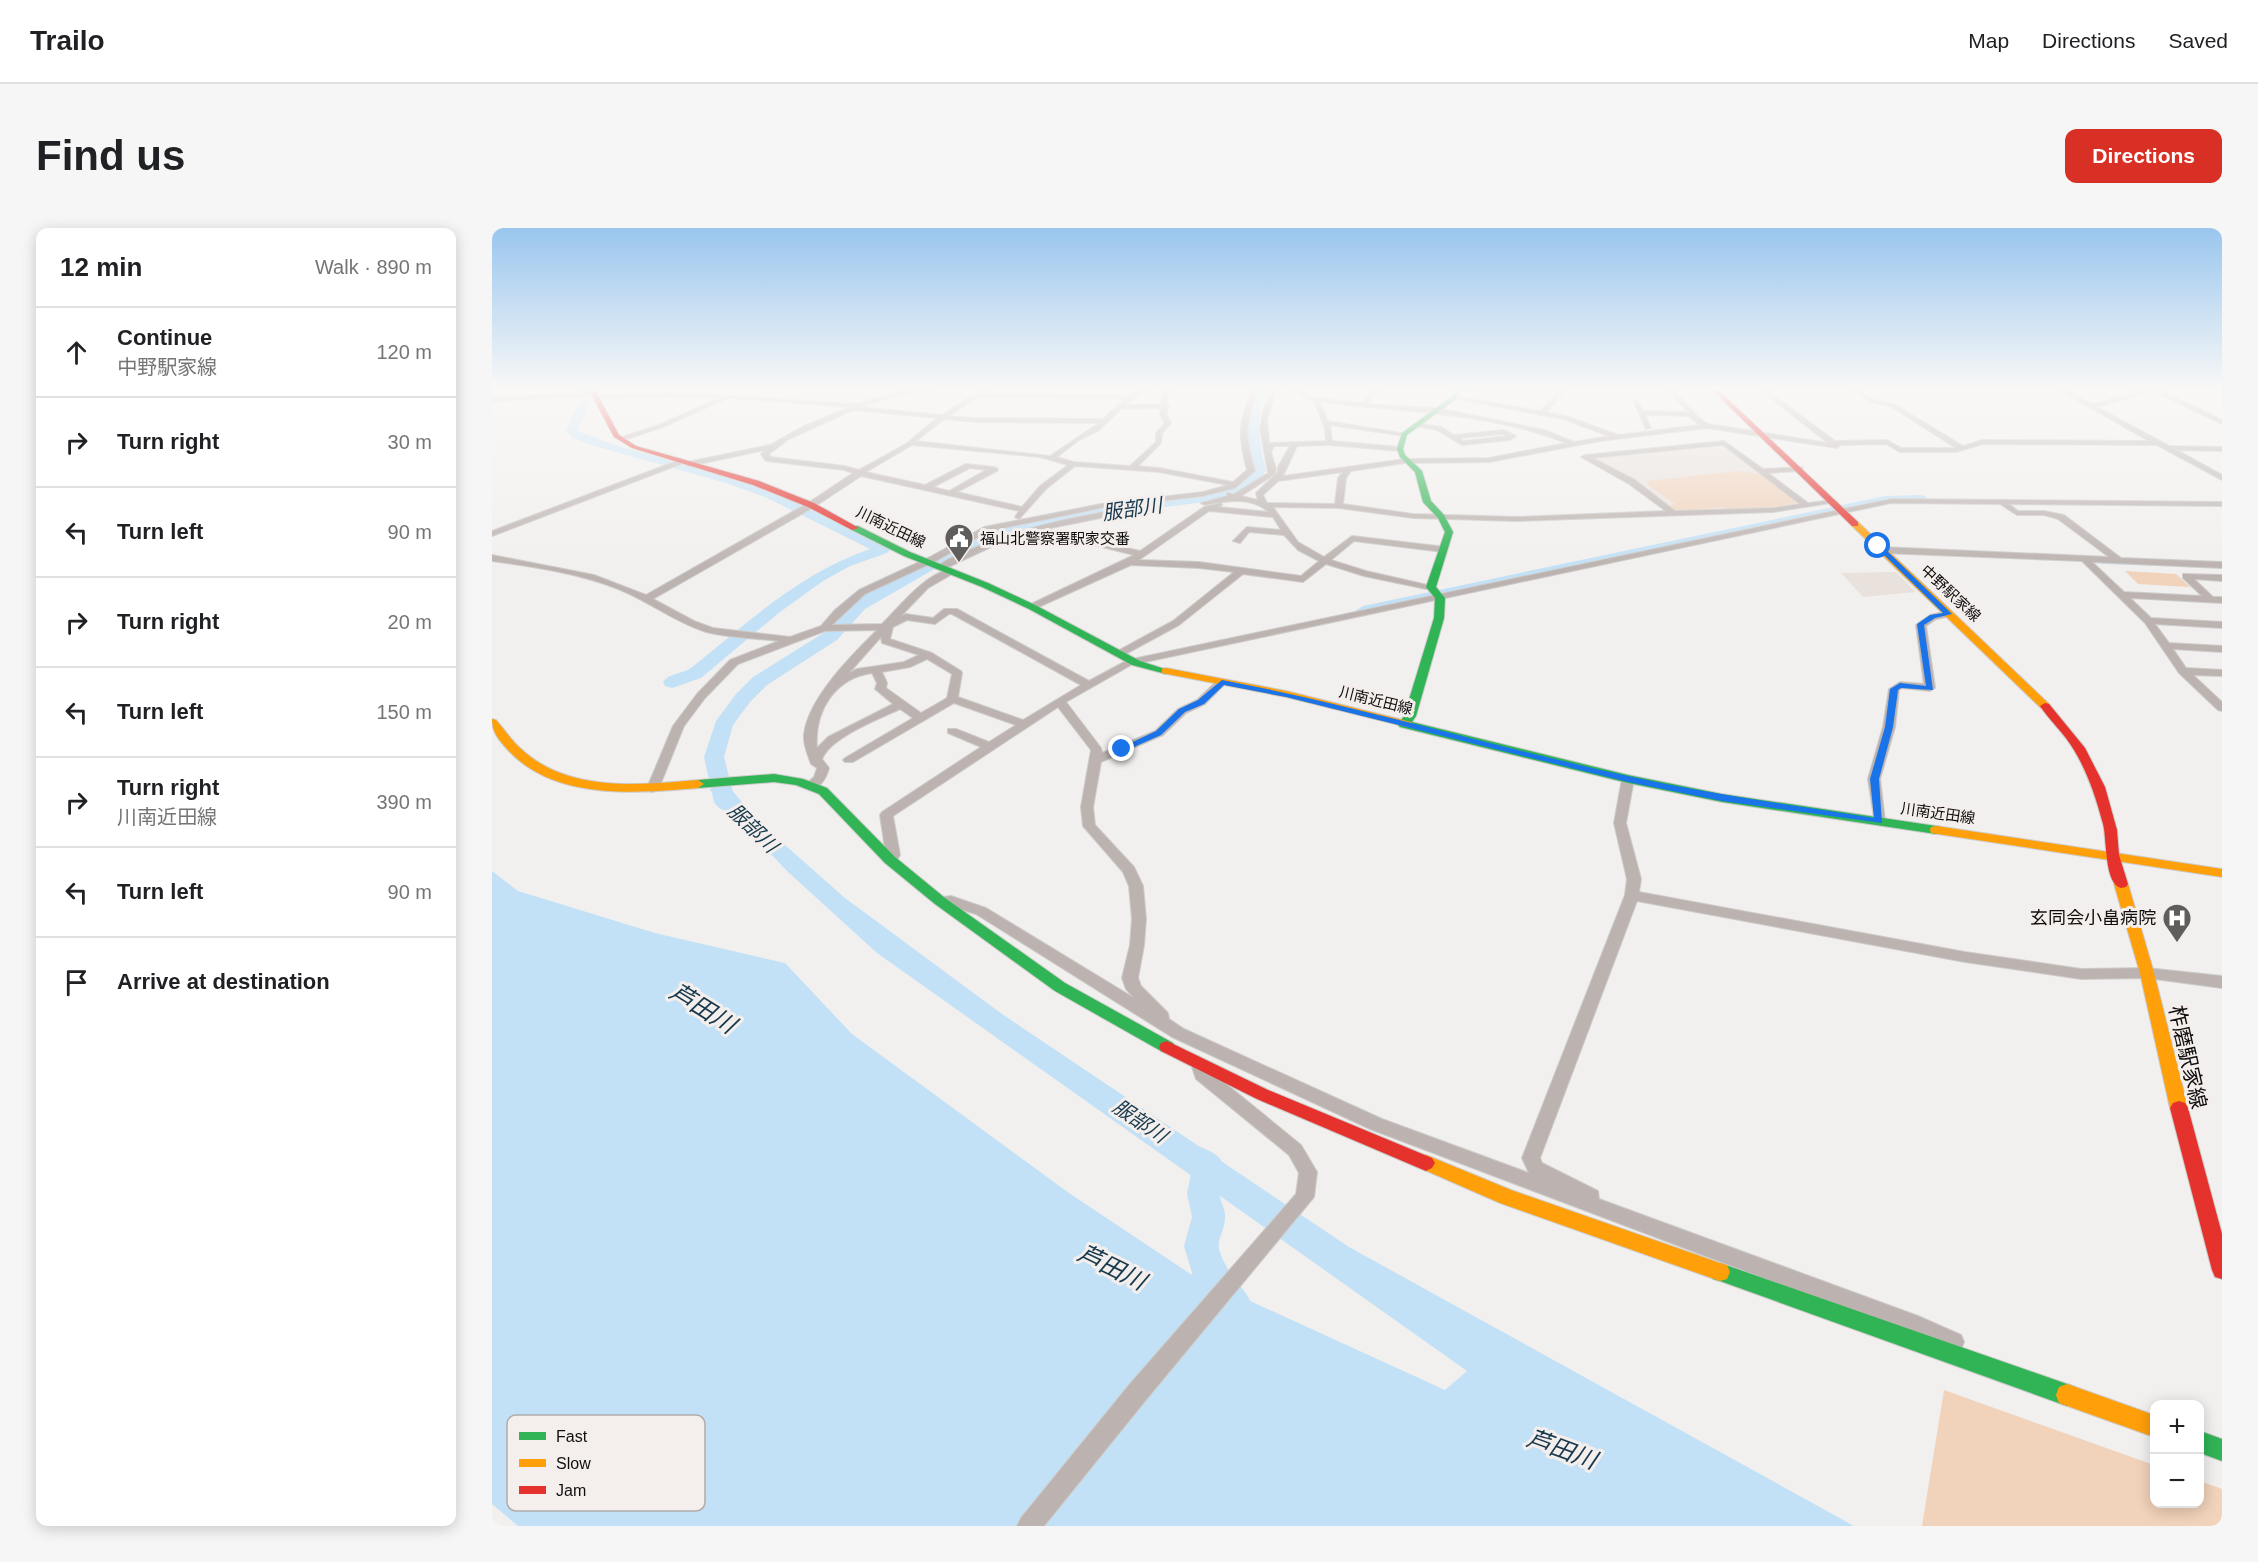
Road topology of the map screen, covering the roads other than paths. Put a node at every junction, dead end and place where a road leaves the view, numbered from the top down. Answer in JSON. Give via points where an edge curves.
{"nodes":[{"id":1,"x":639,"y":449,"type":"edge"},
{"id":2,"x":762,"y":449,"type":"edge"},
{"id":3,"x":769,"y":449,"type":"edge"},
{"id":4,"x":901,"y":449,"type":"edge"},
{"id":5,"x":967,"y":449,"type":"edge"},
{"id":6,"x":1064,"y":449,"type":"edge"},
{"id":7,"x":1152,"y":449,"type":"edge"},
{"id":8,"x":1245,"y":449,"type":"edge"},
{"id":9,"x":1267,"y":449,"type":"edge"},
{"id":10,"x":1270,"y":449,"type":"edge"},
{"id":11,"x":1293,"y":449,"type":"edge"},
{"id":12,"x":1363,"y":449,"type":"edge"},
{"id":13,"x":1403,"y":449,"type":"edge"},
{"id":14,"x":1544,"y":449,"type":"edge"},
{"id":15,"x":1575,"y":449,"type":"edge"},
{"id":16,"x":1661,"y":449,"type":"edge"},
{"id":17,"x":1730,"y":449,"type":"edge"},
{"id":18,"x":1777,"y":449,"type":"edge"},
{"id":19,"x":1898,"y":449,"type":"edge"},
{"id":20,"x":1958,"y":449,"type":"edge"},
{"id":21,"x":2169,"y":449,"type":"edge"},
{"id":22,"x":2199,"y":449,"type":"edge"},
{"id":23,"x":2222,"y":449,"type":"edge"},
{"id":24,"x":1268,"y":452,"type":"junction"},
{"id":25,"x":1403,"y":455,"type":"junction"},
{"id":26,"x":1053,"y":457,"type":"junction"},
{"id":27,"x":1585,"y":457,"type":"junction"},
{"id":28,"x":686,"y":463,"type":"junction"},
{"id":29,"x":1074,"y":464,"type":"junction"},
{"id":30,"x":1133,"y":467,"type":"junction"},
{"id":31,"x":1349,"y":469,"type":"junction"},
{"id":32,"x":1799,"y":469,"type":"junction"},
{"id":33,"x":1764,"y":471,"type":"junction"},
{"id":34,"x":859,"y":473,"type":"junction"},
{"id":35,"x":1244,"y":478,"type":"junction"},
{"id":36,"x":1277,"y":478,"type":"junction"},
{"id":37,"x":2222,"y":478,"type":"edge"},
{"id":38,"x":1230,"y":483,"type":"junction"},
{"id":39,"x":926,"y":488,"type":"junction"},
{"id":40,"x":1219,"y":490,"type":"junction"},
{"id":41,"x":950,"y":494,"type":"junction"},
{"id":42,"x":1233,"y":496,"type":"junction"},
{"id":43,"x":2002,"y":502,"type":"junction"},
{"id":44,"x":2222,"y":504,"type":"edge"},
{"id":45,"x":811,"y":505,"type":"junction"},
{"id":46,"x":1265,"y":505,"type":"junction"},
{"id":47,"x":1339,"y":506,"type":"junction"},
{"id":48,"x":1807,"y":506,"type":"junction"},
{"id":49,"x":1839,"y":508,"type":"junction"},
{"id":50,"x":1022,"y":509,"type":"junction"},
{"id":51,"x":1207,"y":509,"type":"junction"},
{"id":52,"x":1674,"y":514,"type":"junction"},
{"id":53,"x":1275,"y":515,"type":"junction"},
{"id":54,"x":1441,"y":517,"type":"junction"},
{"id":55,"x":1002,"y":526,"type":"junction"},
{"id":56,"x":1034,"y":529,"type":"junction"},
{"id":57,"x":1012,"y":533,"type":"junction"},
{"id":58,"x":1285,"y":533,"type":"junction"},
{"id":59,"x":492,"y":534,"type":"edge"},
{"id":60,"x":1237,"y":541,"type":"dead end"},
{"id":61,"x":1443,"y":549,"type":"junction"},
{"id":62,"x":1882,"y":550,"type":"junction"},
{"id":63,"x":1140,"y":554,"type":"junction"},
{"id":64,"x":492,"y":558,"type":"edge"},
{"id":65,"x":2083,"y":558,"type":"junction"},
{"id":66,"x":1328,"y":560,"type":"junction"},
{"id":67,"x":2118,"y":560,"type":"junction"},
{"id":68,"x":1130,"y":562,"type":"junction"},
{"id":69,"x":2222,"y":565,"type":"edge"},
{"id":70,"x":937,"y":566,"type":"junction"},
{"id":71,"x":1241,"y":571,"type":"junction"},
{"id":72,"x":2222,"y":578,"type":"edge"},
{"id":73,"x":1434,"y":591,"type":"junction"},
{"id":74,"x":2120,"y":595,"type":"junction"},
{"id":75,"x":646,"y":599,"type":"junction"},
{"id":76,"x":2210,"y":599,"type":"junction"},
{"id":77,"x":2222,"y":600,"type":"edge"},
{"id":78,"x":1032,"y":607,"type":"junction"},
{"id":79,"x":1948,"y":614,"type":"junction"},
{"id":80,"x":2148,"y":621,"type":"junction"},
{"id":81,"x":2221,"y":626,"type":"edge"},
{"id":82,"x":887,"y":627,"type":"junction"},
{"id":83,"x":826,"y":628,"type":"junction"},
{"id":84,"x":790,"y":641,"type":"junction"},
{"id":85,"x":2166,"y":646,"type":"junction"},
{"id":86,"x":2222,"y":649,"type":"edge"},
{"id":87,"x":1120,"y":654,"type":"junction"},
{"id":88,"x":928,"y":655,"type":"junction"},
{"id":89,"x":1136,"y":663,"type":"junction"},
{"id":90,"x":876,"y":670,"type":"junction"},
{"id":91,"x":2183,"y":671,"type":"junction"},
{"id":92,"x":2222,"y":673,"type":"edge"},
{"id":93,"x":1222,"y":682,"type":"junction"},
{"id":94,"x":1088,"y":684,"type":"junction"},
{"id":95,"x":832,"y":686,"type":"junction"},
{"id":96,"x":2204,"y":690,"type":"junction"},
{"id":97,"x":2222,"y":691,"type":"edge"},
{"id":98,"x":952,"y":700,"type":"junction"},
{"id":99,"x":1060,"y":701,"type":"junction"},
{"id":100,"x":899,"y":705,"type":"junction"},
{"id":101,"x":2222,"y":708,"type":"edge"},
{"id":102,"x":920,"y":718,"type":"junction"},
{"id":103,"x":492,"y":722,"type":"edge"},
{"id":104,"x":1024,"y":724,"type":"junction"},
{"id":105,"x":1404,"y":725,"type":"junction"},
{"id":106,"x":952,"y":731,"type":"dead end"},
{"id":107,"x":990,"y":747,"type":"junction"},
{"id":108,"x":849,"y":760,"type":"dead end"},
{"id":109,"x":1095,"y":760,"type":"junction"},
{"id":110,"x":815,"y":762,"type":"junction"},
{"id":111,"x":1628,"y":779,"type":"junction"},
{"id":112,"x":811,"y":785,"type":"junction"},
{"id":113,"x":659,"y":787,"type":"junction"},
{"id":114,"x":1879,"y":821,"type":"junction"},
{"id":115,"x":2112,"y":855,"type":"junction"},
{"id":116,"x":890,"y":860,"type":"junction"},
{"id":117,"x":2222,"y":873,"type":"edge"},
{"id":118,"x":1632,"y":895,"type":"junction"},
{"id":119,"x":940,"y":900,"type":"junction"},
{"id":120,"x":2147,"y":973,"type":"junction"},
{"id":121,"x":2222,"y":982,"type":"edge"},
{"id":122,"x":1178,"y":1033,"type":"junction"},
{"id":123,"x":1200,"y":1065,"type":"junction"},
{"id":124,"x":1617,"y":1215,"type":"junction"},
{"id":125,"x":2222,"y":1270,"type":"edge"},
{"id":126,"x":2150,"y":1413,"type":"edge"},
{"id":127,"x":2150,"y":1425,"type":"edge"},
{"id":128,"x":1029,"y":1526,"type":"edge"}],
"edges":[{"from":1,"to":28,"type":"main road","name":"川南近田線"},
{"from":2,"to":28,"type":"street"},
{"from":3,"to":34,"type":"street","via":[[765,454],[769,459]]},
{"from":4,"to":34,"type":"street"},
{"from":5,"to":26,"type":"street"},
{"from":6,"to":26,"type":"street"},
{"from":7,"to":30,"type":"street"},
{"from":8,"to":35,"type":"street","via":[[1251,471]]},
{"from":9,"to":24,"type":"street"},
{"from":10,"to":24,"type":"street"},
{"from":11,"to":36,"type":"street"},
{"from":12,"to":25,"type":"street"},
{"from":13,"to":25,"type":"main road"},
{"from":14,"to":25,"type":"street","via":[[1477,461]]},
{"from":15,"to":27,"type":"street"},
{"from":16,"to":27,"type":"street"},
{"from":17,"to":33,"type":"street"},
{"from":18,"to":32,"type":"main road","name":"中野駅家線"},
{"from":19,"to":20,"type":"street"},
{"from":21,"to":37,"type":"street"},
{"from":22,"to":23,"type":"street"},
{"from":24,"to":42,"type":"street","via":[[1271,474]]},
{"from":25,"to":31,"type":"street"},
{"from":25,"to":54,"type":"main road","via":[[1418,471],[1427,502]]},
{"from":26,"to":29,"type":"street"},
{"from":27,"to":52,"type":"street","via":[[1632,482]]},
{"from":28,"to":45,"type":"main road","name":"川南近田線","via":[[756,483]]},
{"from":28,"to":59,"type":"street"},
{"from":29,"to":30,"type":"street"},
{"from":29,"to":50,"type":"street"},
{"from":30,"to":38,"type":"street"},
{"from":31,"to":36,"type":"street"},
{"from":31,"to":47,"type":"street","via":[[1342,478]]},
{"from":32,"to":33,"type":"street"},
{"from":32,"to":49,"type":"main road","name":"中野駅家線"},
{"from":33,"to":48,"type":"street"},
{"from":34,"to":39,"type":"street"},
{"from":34,"to":45,"type":"street"},
{"from":35,"to":38,"type":"street"},
{"from":35,"to":40,"type":"street"},
{"from":36,"to":46,"type":"street","via":[[1259,495]]},
{"from":38,"to":40,"type":"street"},
{"from":39,"to":41,"type":"street"},
{"from":39,"to":41,"type":"street","via":[[969,466],[994,469]]},
{"from":40,"to":42,"type":"street"},
{"from":40,"to":55,"type":"street","via":[[1116,503]]},
{"from":41,"to":50,"type":"street"},
{"from":42,"to":46,"type":"street"},
{"from":42,"to":51,"type":"street"},
{"from":42,"to":56,"type":"street"},
{"from":43,"to":44,"type":"street"},
{"from":43,"to":49,"type":"street","via":[[1891,501]]},
{"from":43,"to":67,"type":"street","via":[[2017,513],[2061,517]]},
{"from":45,"to":70,"type":"main road","name":"川南近田線"},
{"from":45,"to":75,"type":"street"},
{"from":46,"to":47,"type":"street"},
{"from":46,"to":53,"type":"street"},
{"from":47,"to":54,"type":"street"},
{"from":48,"to":49,"type":"street"},
{"from":48,"to":52,"type":"street"},
{"from":49,"to":62,"type":"main road","name":"中野駅家線"},
{"from":49,"to":73,"type":"street"},
{"from":50,"to":55,"type":"street","via":[[1017,519]]},
{"from":51,"to":53,"type":"street"},
{"from":51,"to":63,"type":"street"},
{"from":52,"to":54,"type":"street"},
{"from":53,"to":58,"type":"street"},
{"from":54,"to":61,"type":"main road","via":[[1449,532]]},
{"from":55,"to":57,"type":"street"},
{"from":55,"to":70,"type":"street","via":[[964,540]]},
{"from":56,"to":57,"type":"street"},
{"from":56,"to":63,"type":"street"},
{"from":57,"to":70,"type":"street"},
{"from":58,"to":60,"type":"street","via":[[1247,530]]},
{"from":58,"to":66,"type":"street","via":[[1300,548]]},
{"from":61,"to":66,"type":"street","via":[[1352,537]]},
{"from":61,"to":73,"type":"main road"},
{"from":62,"to":65,"type":"street"},
{"from":62,"to":79,"type":"main road","name":"中野駅家線"},
{"from":63,"to":68,"type":"street"},
{"from":64,"to":75,"type":"street","via":[[584,575]]},
{"from":65,"to":67,"type":"street"},
{"from":65,"to":74,"type":"street"},
{"from":66,"to":71,"type":"street","via":[[1303,579]]},
{"from":66,"to":73,"type":"street","via":[[1401,585]]},
{"from":67,"to":69,"type":"street"},
{"from":68,"to":71,"type":"street"},
{"from":68,"to":78,"type":"street"},
{"from":70,"to":78,"type":"main road","name":"川南近田線"},
{"from":70,"to":82,"type":"street","via":[[928,585]]},
{"from":70,"to":83,"type":"street","via":[[862,592]]},
{"from":71,"to":87,"type":"street","via":[[1176,623]]},
{"from":72,"to":76,"type":"street","via":[[2186,576]]},
{"from":73,"to":89,"type":"street"},
{"from":73,"to":105,"type":"main road","via":[[1439,618]]},
{"from":74,"to":76,"type":"street"},
{"from":74,"to":80,"type":"street"},
{"from":75,"to":84,"type":"street","via":[[700,627]]},
{"from":76,"to":77,"type":"street"},
{"from":78,"to":87,"type":"main road","name":"川南近田線"},
{"from":79,"to":114,"type":"street","via":[[1921,624],[1930,688],[1900,685],[1894,689],[1889,727],[1874,779]]},
{"from":79,"to":115,"type":"main road","name":"中野駅家線","via":[[2053,713],[2079,748],[2099,787],[2111,830]]},
{"from":80,"to":81,"type":"street"},
{"from":80,"to":85,"type":"street"},
{"from":82,"to":83,"type":"street"},
{"from":82,"to":88,"type":"street","via":[[885,641]]},
{"from":82,"to":94,"type":"street","via":[[906,617],[935,621],[947,611],[954,611]]},
{"from":82,"to":95,"type":"street"},
{"from":83,"to":84,"type":"street"},
{"from":84,"to":113,"type":"street","via":[[734,662],[701,696],[679,726]]},
{"from":85,"to":86,"type":"street"},
{"from":85,"to":91,"type":"street"},
{"from":87,"to":89,"type":"main road","name":"川南近田線"},
{"from":88,"to":90,"type":"street","via":[[906,665]]},
{"from":88,"to":98,"type":"street","via":[[957,673]]},
{"from":89,"to":93,"type":"main road","name":"川南近田線"},
{"from":89,"to":94,"type":"street","via":[[1128,663]]},
{"from":90,"to":95,"type":"street","via":[[857,672]]},
{"from":90,"to":100,"type":"street","via":[[882,683],[880,689]]},
{"from":91,"to":92,"type":"street"},
{"from":91,"to":96,"type":"street"},
{"from":93,"to":105,"type":"main road","name":"川南近田線","via":[[1286,694]]},
{"from":93,"to":109,"type":"street","via":[[1159,733]]},
{"from":94,"to":99,"type":"street"},
{"from":95,"to":110,"type":"street","via":[[813,723],[810,738]]},
{"from":96,"to":97,"type":"street"},
{"from":96,"to":101,"type":"street"},
{"from":98,"to":102,"type":"street"},
{"from":98,"to":104,"type":"street"},
{"from":99,"to":104,"type":"street"},
{"from":99,"to":109,"type":"street","via":[[1096,750]]},
{"from":100,"to":102,"type":"street"},
{"from":100,"to":110,"type":"street","via":[[832,738]]},
{"from":102,"to":108,"type":"street"},
{"from":103,"to":113,"type":"main road","via":[[521,756],[547,775],[600,787]]},
{"from":104,"to":107,"type":"street"},
{"from":105,"to":111,"type":"main road","name":"川南近田線"},
{"from":106,"to":107,"type":"street"},
{"from":107,"to":116,"type":"street","via":[[886,815]]},
{"from":109,"to":122,"type":"street","via":[[1089,826],[1129,870],[1136,886],[1137,945],[1130,978],[1134,989]]},
{"from":110,"to":112,"type":"street","via":[[823,768],[822,774]]},
{"from":111,"to":114,"type":"main road","name":"川南近田線","via":[[1722,798]]},
{"from":111,"to":118,"type":"street","via":[[1620,823],[1634,879]]},
{"from":112,"to":113,"type":"main road","via":[[788,778],[764,778]]},
{"from":112,"to":116,"type":"main road","via":[[823,791]]},
{"from":114,"to":115,"type":"main road","name":"川南近田線"},
{"from":115,"to":117,"type":"main road","name":"川南近田線"},
{"from":115,"to":120,"type":"main road","name":"柞磨駅家線"},
{"from":116,"to":119,"type":"main road"},
{"from":118,"to":120,"type":"street","via":[[1965,957],[2080,974]]},
{"from":118,"to":124,"type":"street","via":[[1531,1158],[1536,1169],[1611,1208]]},
{"from":119,"to":122,"type":"street","via":[[981,911]]},
{"from":119,"to":123,"type":"main road","via":[[1060,987]]},
{"from":120,"to":121,"type":"street"},
{"from":120,"to":125,"type":"main road","name":"柞磨駅家線"},
{"from":122,"to":124,"type":"street","via":[[1376,1124]]},
{"from":123,"to":127,"type":"main road","via":[[1507,1197]]},
{"from":123,"to":128,"type":"street","via":[[1202,1074],[1295,1150],[1308,1172],[1305,1197]]},
{"from":124,"to":126,"type":"street","via":[[1918,1326],[1990,1358]]}]}
